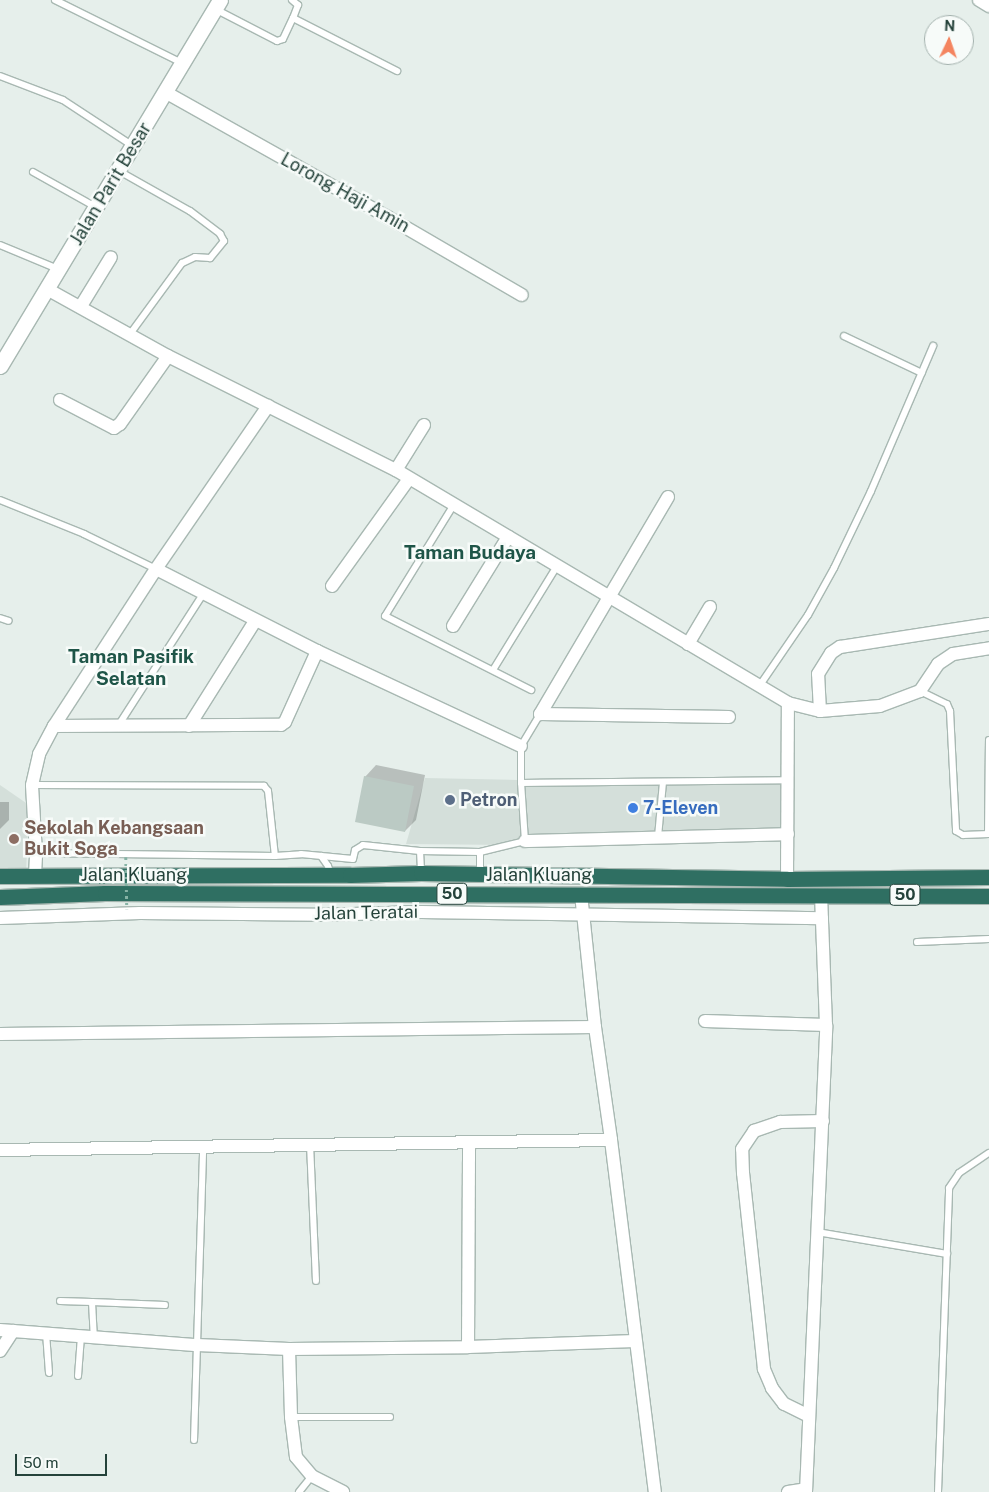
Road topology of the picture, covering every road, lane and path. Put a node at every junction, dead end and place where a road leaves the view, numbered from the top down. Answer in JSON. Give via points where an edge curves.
{"nodes":[{"id":1,"x":55,"y":0,"type":"edge"},
{"id":2,"x":292,"y":0,"type":"edge"},
{"id":3,"x":979,"y":0,"type":"edge"},
{"id":4,"x":218,"y":2,"type":"edge"},
{"id":5,"x":989,"y":6,"type":"edge"},
{"id":6,"x":293,"y":18,"type":"junction"},
{"id":7,"x":178,"y":61,"type":"junction"},
{"id":8,"x":397,"y":71,"type":"dead end"},
{"id":9,"x":0,"y":76,"type":"edge"},
{"id":10,"x":165,"y":92,"type":"junction"},
{"id":11,"x":128,"y":143,"type":"junction"},
{"id":12,"x":119,"y":170,"type":"junction"},
{"id":13,"x":33,"y":172,"type":"dead end"},
{"id":14,"x":97,"y":208,"type":"junction"},
{"id":15,"x":0,"y":245,"type":"edge"},
{"id":16,"x":112,"y":257,"type":"dead end"},
{"id":17,"x":56,"y":268,"type":"junction"},
{"id":18,"x":47,"y":289,"type":"junction"},
{"id":19,"x":522,"y":295,"type":"dead end"},
{"id":20,"x":81,"y":306,"type":"junction"},
{"id":21,"x":130,"y":334,"type":"junction"},
{"id":22,"x":844,"y":336,"type":"dead end"},
{"id":23,"x":933,"y":346,"type":"dead end"},
{"id":24,"x":168,"y":356,"type":"junction"},
{"id":25,"x":0,"y":366,"type":"edge"},
{"id":26,"x":922,"y":373,"type":"junction"},
{"id":27,"x":60,"y":400,"type":"dead end"},
{"id":28,"x":268,"y":406,"type":"junction"},
{"id":29,"x":424,"y":425,"type":"dead end"},
{"id":30,"x":396,"y":470,"type":"junction"},
{"id":31,"x":409,"y":479,"type":"junction"},
{"id":32,"x":668,"y":497,"type":"dead end"},
{"id":33,"x":0,"y":500,"type":"edge"},
{"id":34,"x":453,"y":506,"type":"junction"},
{"id":35,"x":508,"y":536,"type":"junction"},
{"id":36,"x":557,"y":566,"type":"junction"},
{"id":37,"x":156,"y":569,"type":"junction"},
{"id":38,"x":332,"y":586,"type":"dead end"},
{"id":39,"x":203,"y":594,"type":"junction"},
{"id":40,"x":608,"y":598,"type":"junction"},
{"id":41,"x":710,"y":607,"type":"dead end"},
{"id":42,"x":0,"y":618,"type":"edge"},
{"id":43,"x":9,"y":621,"type":"dead end"},
{"id":44,"x":255,"y":621,"type":"junction"},
{"id":45,"x":989,"y":624,"type":"edge"},
{"id":46,"x":453,"y":626,"type":"dead end"},
{"id":47,"x":688,"y":644,"type":"junction"},
{"id":48,"x":989,"y":648,"type":"edge"},
{"id":49,"x":316,"y":651,"type":"junction"},
{"id":50,"x":493,"y":670,"type":"junction"},
{"id":51,"x":760,"y":685,"type":"junction"},
{"id":52,"x":530,"y":690,"type":"dead end"},
{"id":53,"x":920,"y":691,"type":"junction"},
{"id":54,"x":788,"y":703,"type":"junction"},
{"id":55,"x":820,"y":711,"type":"junction"},
{"id":56,"x":540,"y":714,"type":"junction"},
{"id":57,"x":729,"y":717,"type":"dead end"},
{"id":58,"x":54,"y":726,"type":"junction"},
{"id":59,"x":189,"y":726,"type":"junction"},
{"id":60,"x":117,"y":727,"type":"junction"},
{"id":61,"x":989,"y":740,"type":"edge"},
{"id":62,"x":521,"y":746,"type":"junction"},
{"id":63,"x":788,"y":780,"type":"junction"},
{"id":64,"x":663,"y":782,"type":"junction"},
{"id":65,"x":521,"y":783,"type":"junction"},
{"id":66,"x":32,"y":785,"type":"junction"},
{"id":67,"x":788,"y":834,"type":"junction"},
{"id":68,"x":988,"y":834,"type":"edge"},
{"id":69,"x":658,"y":837,"type":"junction"},
{"id":70,"x":525,"y":841,"type":"junction"},
{"id":71,"x":420,"y":851,"type":"junction"},
{"id":72,"x":480,"y":852,"type":"junction"},
{"id":73,"x":36,"y":853,"type":"junction"},
{"id":74,"x":275,"y":856,"type":"junction"},
{"id":75,"x":321,"y":856,"type":"junction"},
{"id":76,"x":126,"y":857,"type":"dead end"},
{"id":77,"x":352,"y":859,"type":"junction"},
{"id":78,"x":421,"y":873,"type":"junction"},
{"id":79,"x":480,"y":874,"type":"junction"},
{"id":80,"x":34,"y":875,"type":"junction"},
{"id":81,"x":331,"y":875,"type":"junction"},
{"id":82,"x":350,"y":875,"type":"junction"},
{"id":83,"x":0,"y":876,"type":"edge"},
{"id":84,"x":787,"y":878,"type":"junction"},
{"id":85,"x":989,"y":878,"type":"edge"},
{"id":86,"x":581,"y":894,"type":"junction"},
{"id":87,"x":821,"y":895,"type":"junction"},
{"id":88,"x":989,"y":896,"type":"edge"},
{"id":89,"x":0,"y":897,"type":"edge"},
{"id":90,"x":319,"y":906,"type":"junction"},
{"id":91,"x":126,"y":908,"type":"dead end"},
{"id":92,"x":582,"y":915,"type":"junction"},
{"id":93,"x":0,"y":918,"type":"edge"},
{"id":94,"x":822,"y":918,"type":"junction"},
{"id":95,"x":989,"y":939,"type":"edge"},
{"id":96,"x":917,"y":942,"type":"dead end"},
{"id":97,"x":705,"y":1021,"type":"dead end"},
{"id":98,"x":826,"y":1025,"type":"junction"},
{"id":99,"x":595,"y":1027,"type":"junction"},
{"id":100,"x":0,"y":1034,"type":"edge"},
{"id":101,"x":824,"y":1120,"type":"junction"},
{"id":102,"x":611,"y":1140,"type":"junction"},
{"id":103,"x":469,"y":1142,"type":"junction"},
{"id":104,"x":310,"y":1144,"type":"junction"},
{"id":105,"x":203,"y":1146,"type":"junction"},
{"id":106,"x":0,"y":1150,"type":"edge"},
{"id":107,"x":989,"y":1153,"type":"edge"},
{"id":108,"x":817,"y":1232,"type":"junction"},
{"id":109,"x":947,"y":1254,"type":"junction"},
{"id":110,"x":316,"y":1281,"type":"dead end"},
{"id":111,"x":60,"y":1301,"type":"dead end"},
{"id":112,"x":92,"y":1302,"type":"junction"},
{"id":113,"x":165,"y":1305,"type":"dead end"},
{"id":114,"x":6,"y":1331,"type":"edge"},
{"id":115,"x":46,"y":1334,"type":"junction"},
{"id":116,"x":81,"y":1336,"type":"junction"},
{"id":117,"x":94,"y":1336,"type":"junction"},
{"id":118,"x":635,"y":1341,"type":"junction"},
{"id":119,"x":197,"y":1345,"type":"junction"},
{"id":120,"x":468,"y":1347,"type":"junction"},
{"id":121,"x":289,"y":1349,"type":"junction"},
{"id":122,"x":0,"y":1351,"type":"edge"},
{"id":123,"x":49,"y":1374,"type":"dead end"},
{"id":124,"x":78,"y":1376,"type":"dead end"},
{"id":125,"x":291,"y":1416,"type":"junction"},
{"id":126,"x":809,"y":1416,"type":"junction"},
{"id":127,"x":390,"y":1417,"type":"dead end"},
{"id":128,"x":194,"y":1440,"type":"dead end"},
{"id":129,"x":312,"y":1476,"type":"junction"},
{"id":130,"x":806,"y":1490,"type":"edge"},
{"id":131,"x":299,"y":1492,"type":"edge"},
{"id":132,"x":343,"y":1492,"type":"edge"},
{"id":133,"x":655,"y":1492,"type":"edge"},
{"id":134,"x":788,"y":1492,"type":"edge"},
{"id":135,"x":938,"y":1492,"type":"edge"}],
"edges":[{"from":1,"to":7,"type":"lane"},
{"from":2,"to":6,"type":"lane","via":[[298,6]]},
{"from":3,"to":5,"type":"street"},
{"from":4,"to":6,"type":"lane","via":[[277,41],[282,39]]},
{"from":4,"to":7,"type":"street","name":"Jalan Parit Besar"},
{"from":6,"to":8,"type":"lane"},
{"from":7,"to":10,"type":"street","name":"Jalan Parit Besar"},
{"from":9,"to":11,"type":"lane","via":[[63,100]]},
{"from":10,"to":11,"type":"street","name":"Jalan Parit Besar"},
{"from":10,"to":19,"type":"street","name":"Lorong Haji Amin"},
{"from":11,"to":12,"type":"street","name":"Jalan Parit Besar"},
{"from":12,"to":14,"type":"street","name":"Jalan Parit Besar"},
{"from":12,"to":21,"type":"lane","via":[[190,211],[224,240],[210,258],[194,257],[182,263]]},
{"from":13,"to":14,"type":"lane"},
{"from":14,"to":17,"type":"street","name":"Jalan Parit Besar"},
{"from":15,"to":17,"type":"lane"},
{"from":16,"to":20,"type":"street"},
{"from":17,"to":18,"type":"street","name":"Jalan Parit Besar"},
{"from":18,"to":20,"type":"street"},
{"from":18,"to":25,"type":"street","name":"Jalan Parit Besar"},
{"from":20,"to":21,"type":"street"},
{"from":21,"to":24,"type":"street"},
{"from":22,"to":26,"type":"lane"},
{"from":23,"to":26,"type":"lane"},
{"from":24,"to":27,"type":"street","via":[[114,428]]},
{"from":24,"to":28,"type":"street"},
{"from":26,"to":51,"type":"lane","via":[[834,568],[808,615]]},
{"from":28,"to":30,"type":"street"},
{"from":28,"to":37,"type":"street"},
{"from":29,"to":30,"type":"street"},
{"from":30,"to":31,"type":"street"},
{"from":31,"to":34,"type":"street"},
{"from":31,"to":38,"type":"street"},
{"from":32,"to":40,"type":"street"},
{"from":33,"to":37,"type":"lane","via":[[84,534]]},
{"from":34,"to":35,"type":"street"},
{"from":34,"to":50,"type":"lane","via":[[385,616]]},
{"from":35,"to":36,"type":"street"},
{"from":35,"to":46,"type":"street"},
{"from":36,"to":40,"type":"street"},
{"from":36,"to":50,"type":"lane"},
{"from":37,"to":39,"type":"street"},
{"from":37,"to":58,"type":"street"},
{"from":39,"to":44,"type":"street"},
{"from":39,"to":60,"type":"lane"},
{"from":40,"to":47,"type":"street"},
{"from":40,"to":56,"type":"street"},
{"from":41,"to":47,"type":"street"},
{"from":42,"to":43,"type":"lane"},
{"from":44,"to":49,"type":"street"},
{"from":44,"to":59,"type":"street"},
{"from":45,"to":55,"type":"street","via":[[840,647],[831,653],[818,674]]},
{"from":47,"to":51,"type":"street"},
{"from":48,"to":53,"type":"street","via":[[953,654],[938,664]]},
{"from":49,"to":59,"type":"street","via":[[285,722],[275,725]]},
{"from":49,"to":62,"type":"street"},
{"from":50,"to":52,"type":"lane"},
{"from":51,"to":54,"type":"street"},
{"from":53,"to":55,"type":"street","via":[[880,706]]},
{"from":53,"to":68,"type":"lane","via":[[947,704],[950,711],[956,831],[963,835]]},
{"from":54,"to":55,"type":"street"},
{"from":54,"to":63,"type":"street"},
{"from":56,"to":57,"type":"street"},
{"from":56,"to":62,"type":"lane"},
{"from":58,"to":60,"type":"street"},
{"from":58,"to":66,"type":"street","via":[[39,754]]},
{"from":59,"to":60,"type":"street"},
{"from":61,"to":68,"type":"lane"},
{"from":62,"to":65,"type":"lane"},
{"from":63,"to":64,"type":"lane"},
{"from":63,"to":67,"type":"street"},
{"from":64,"to":65,"type":"lane"},
{"from":64,"to":69,"type":"lane"},
{"from":65,"to":70,"type":"lane"},
{"from":66,"to":73,"type":"street"},
{"from":66,"to":74,"type":"lane","via":[[264,786],[268,791]]},
{"from":67,"to":69,"type":"street"},
{"from":67,"to":84,"type":"street"},
{"from":69,"to":70,"type":"street"},
{"from":70,"to":72,"type":"lane"},
{"from":71,"to":72,"type":"lane"},
{"from":71,"to":77,"type":"lane","via":[[363,845],[355,850]]},
{"from":71,"to":78,"type":"lane"},
{"from":72,"to":79,"type":"lane"},
{"from":73,"to":74,"type":"lane"},
{"from":73,"to":80,"type":"street"},
{"from":74,"to":75,"type":"lane"},
{"from":75,"to":77,"type":"lane"},
{"from":75,"to":81,"type":"lane"},
{"from":76,"to":91,"type":"path","bridge":true},
{"from":77,"to":82,"type":"lane"},
{"from":78,"to":79,"type":"highway","name":"Jalan Kluang","number":"50"},
{"from":78,"to":82,"type":"highway","name":"Jalan Kluang","number":"50"},
{"from":79,"to":84,"type":"highway","name":"Jalan Kluang","number":"50"},
{"from":80,"to":81,"type":"highway","name":"Jalan Kluang","number":"50"},
{"from":80,"to":83,"type":"highway","name":"Jalan Kluang","number":"50"},
{"from":81,"to":82,"type":"highway","name":"Jalan Kluang","number":"50"},
{"from":84,"to":85,"type":"highway","name":"Jalan Kluang","number":"50"},
{"from":86,"to":87,"type":"highway","name":"Jalan Kluang","number":"50"},
{"from":86,"to":90,"type":"highway","name":"Jalan Kluang","number":"50"},
{"from":86,"to":92,"type":"street"},
{"from":87,"to":88,"type":"highway","name":"Jalan Kluang","number":"50"},
{"from":87,"to":94,"type":"street"},
{"from":89,"to":90,"type":"highway","name":"Jalan Kluang","number":"50","via":[[105,893]]},
{"from":90,"to":92,"type":"street","name":"Jalan Teratai","via":[[421,912]]},
{"from":90,"to":93,"type":"street","name":"Jalan Teratai"},
{"from":92,"to":94,"type":"street","name":"Jalan Teratai"},
{"from":92,"to":99,"type":"street"},
{"from":94,"to":98,"type":"street"},
{"from":95,"to":96,"type":"lane"},
{"from":97,"to":98,"type":"street"},
{"from":98,"to":101,"type":"street"},
{"from":99,"to":100,"type":"street"},
{"from":99,"to":102,"type":"street"},
{"from":101,"to":108,"type":"street"},
{"from":101,"to":126,"type":"street","via":[[780,1122],[754,1131],[742,1149],[764,1369],[784,1404]]},
{"from":102,"to":103,"type":"street"},
{"from":102,"to":118,"type":"street"},
{"from":103,"to":104,"type":"street"},
{"from":103,"to":120,"type":"street"},
{"from":104,"to":105,"type":"street"},
{"from":104,"to":110,"type":"lane"},
{"from":105,"to":106,"type":"street"},
{"from":105,"to":119,"type":"lane"},
{"from":107,"to":109,"type":"lane","via":[[959,1173],[949,1188]]},
{"from":108,"to":109,"type":"lane"},
{"from":108,"to":126,"type":"street"},
{"from":109,"to":135,"type":"lane"},
{"from":111,"to":112,"type":"lane"},
{"from":112,"to":113,"type":"lane"},
{"from":112,"to":117,"type":"lane"},
{"from":114,"to":115,"type":"street"},
{"from":114,"to":122,"type":"street"},
{"from":115,"to":116,"type":"street"},
{"from":115,"to":123,"type":"lane"},
{"from":116,"to":117,"type":"street"},
{"from":116,"to":124,"type":"lane"},
{"from":117,"to":119,"type":"street"},
{"from":118,"to":120,"type":"street"},
{"from":118,"to":133,"type":"street"},
{"from":119,"to":121,"type":"street"},
{"from":119,"to":128,"type":"lane"},
{"from":120,"to":121,"type":"street"},
{"from":121,"to":125,"type":"street"},
{"from":125,"to":127,"type":"lane"},
{"from":125,"to":129,"type":"street","via":[[296,1457]]},
{"from":126,"to":130,"type":"street"},
{"from":129,"to":131,"type":"lane"},
{"from":129,"to":132,"type":"street"},
{"from":130,"to":134,"type":"street"}]}
